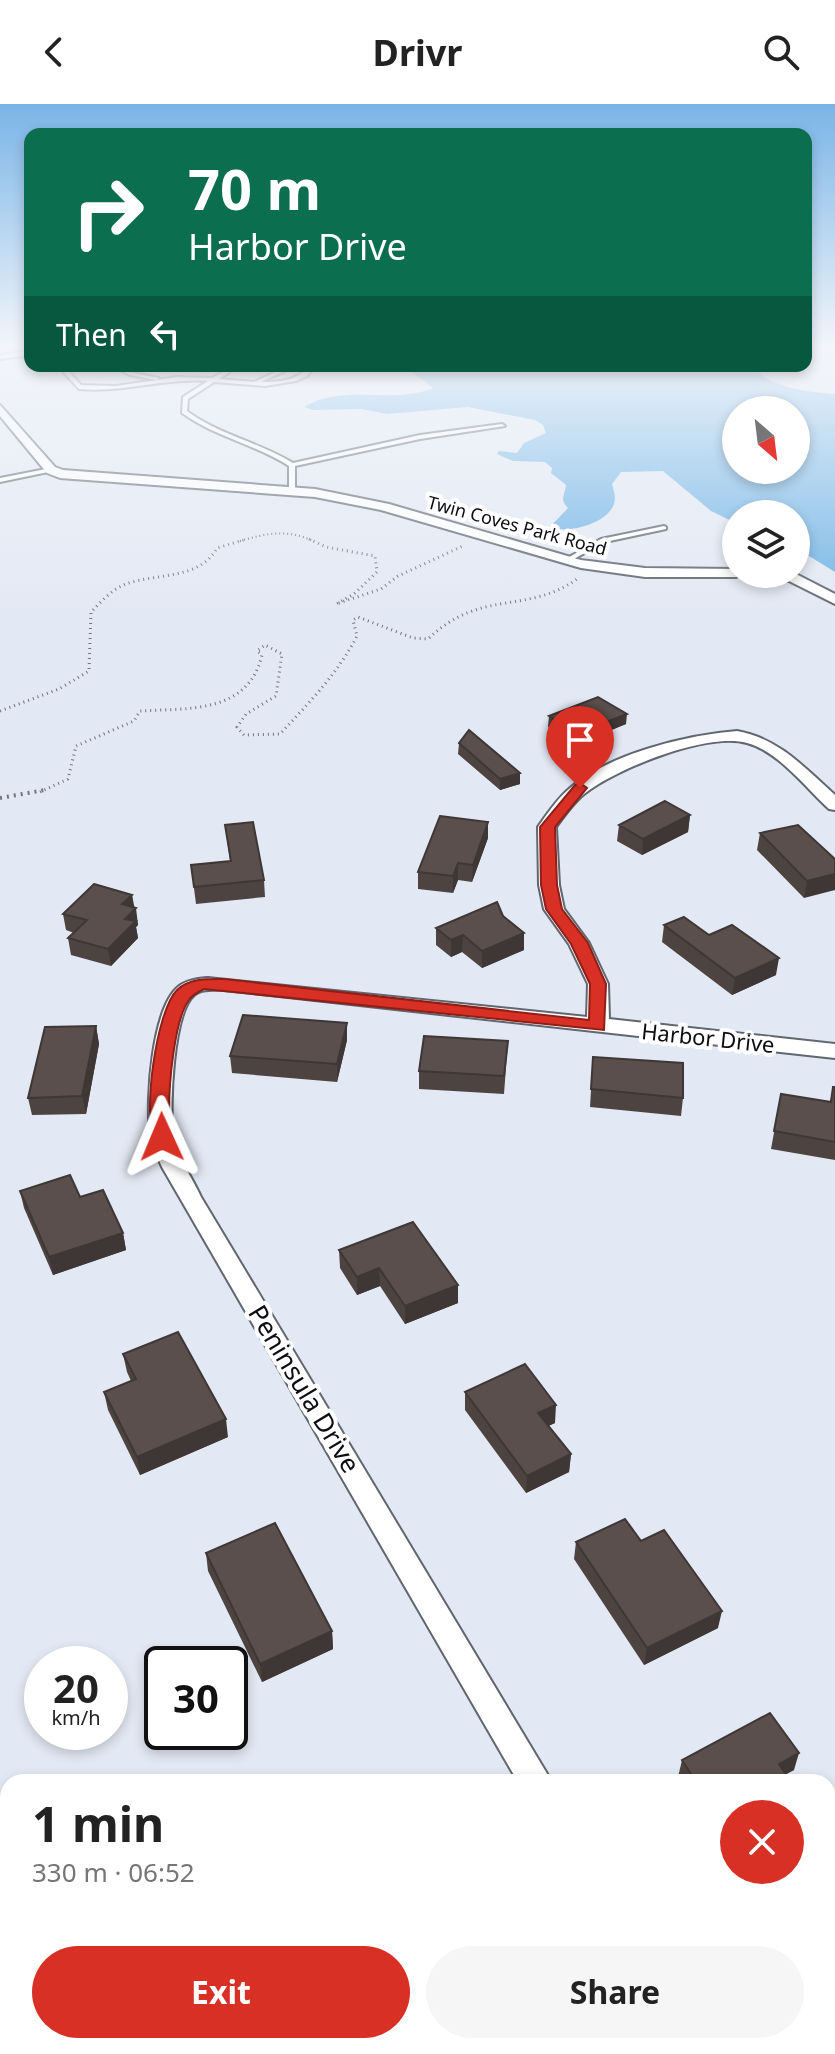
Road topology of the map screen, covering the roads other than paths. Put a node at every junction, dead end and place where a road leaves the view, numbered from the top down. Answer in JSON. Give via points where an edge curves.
{"nodes":[{"id":1,"x":22,"y":435,"type":"edge"},
{"id":2,"x":223,"y":435,"type":"edge"},
{"id":3,"x":435,"y":435,"type":"edge"},
{"id":4,"x":292,"y":465,"type":"junction"},
{"id":5,"x":51,"y":470,"type":"junction"},
{"id":6,"x":0,"y":480,"type":"edge"},
{"id":7,"x":292,"y":490,"type":"junction"},
{"id":8,"x":664,"y":528,"type":"dead end"},
{"id":9,"x":568,"y":560,"type":"junction"},
{"id":10,"x":722,"y":573,"type":"edge"},
{"id":11,"x":810,"y":587,"type":"edge"},
{"id":12,"x":835,"y":600,"type":"edge"},
{"id":13,"x":835,"y":805,"type":"edge"},
{"id":14,"x":200,"y":984,"type":"joint"},
{"id":15,"x":598,"y":1026,"type":"junction"},
{"id":16,"x":835,"y":1051,"type":"edge"},
{"id":17,"x":531,"y":1774,"type":"edge"}],
"edges":[{"from":1,"to":5,"type":"street"},
{"from":2,"to":4,"type":"lane","via":[[260,446]]},
{"from":3,"to":4,"type":"lane"},
{"from":4,"to":7,"type":"lane"},
{"from":5,"to":6,"type":"lane"},
{"from":5,"to":7,"type":"street","name":"Twin Coves Park Road","via":[[90,478]]},
{"from":7,"to":9,"type":"street","name":"Twin Coves Park Road","via":[[350,499]]},
{"from":8,"to":9,"type":"lane","via":[[603,540]]},
{"from":9,"to":10,"type":"street","name":"Twin Coves Park Road","via":[[635,572]]},
{"from":11,"to":12,"type":"street"},
{"from":13,"to":15,"type":"street","via":[[754,739],[736,736],[631,761],[580,788],[547,827],[549,885],[554,909],[579,943],[598,984]]},
{"from":14,"to":15,"type":"street","name":"Harbor Drive"},
{"from":14,"to":17,"type":"street","name":"Peninsula Drive","via":[[183,994],[175,1009],[163,1056],[162,1137],[190,1198]]},
{"from":15,"to":16,"type":"street","name":"Harbor Drive"}]}
